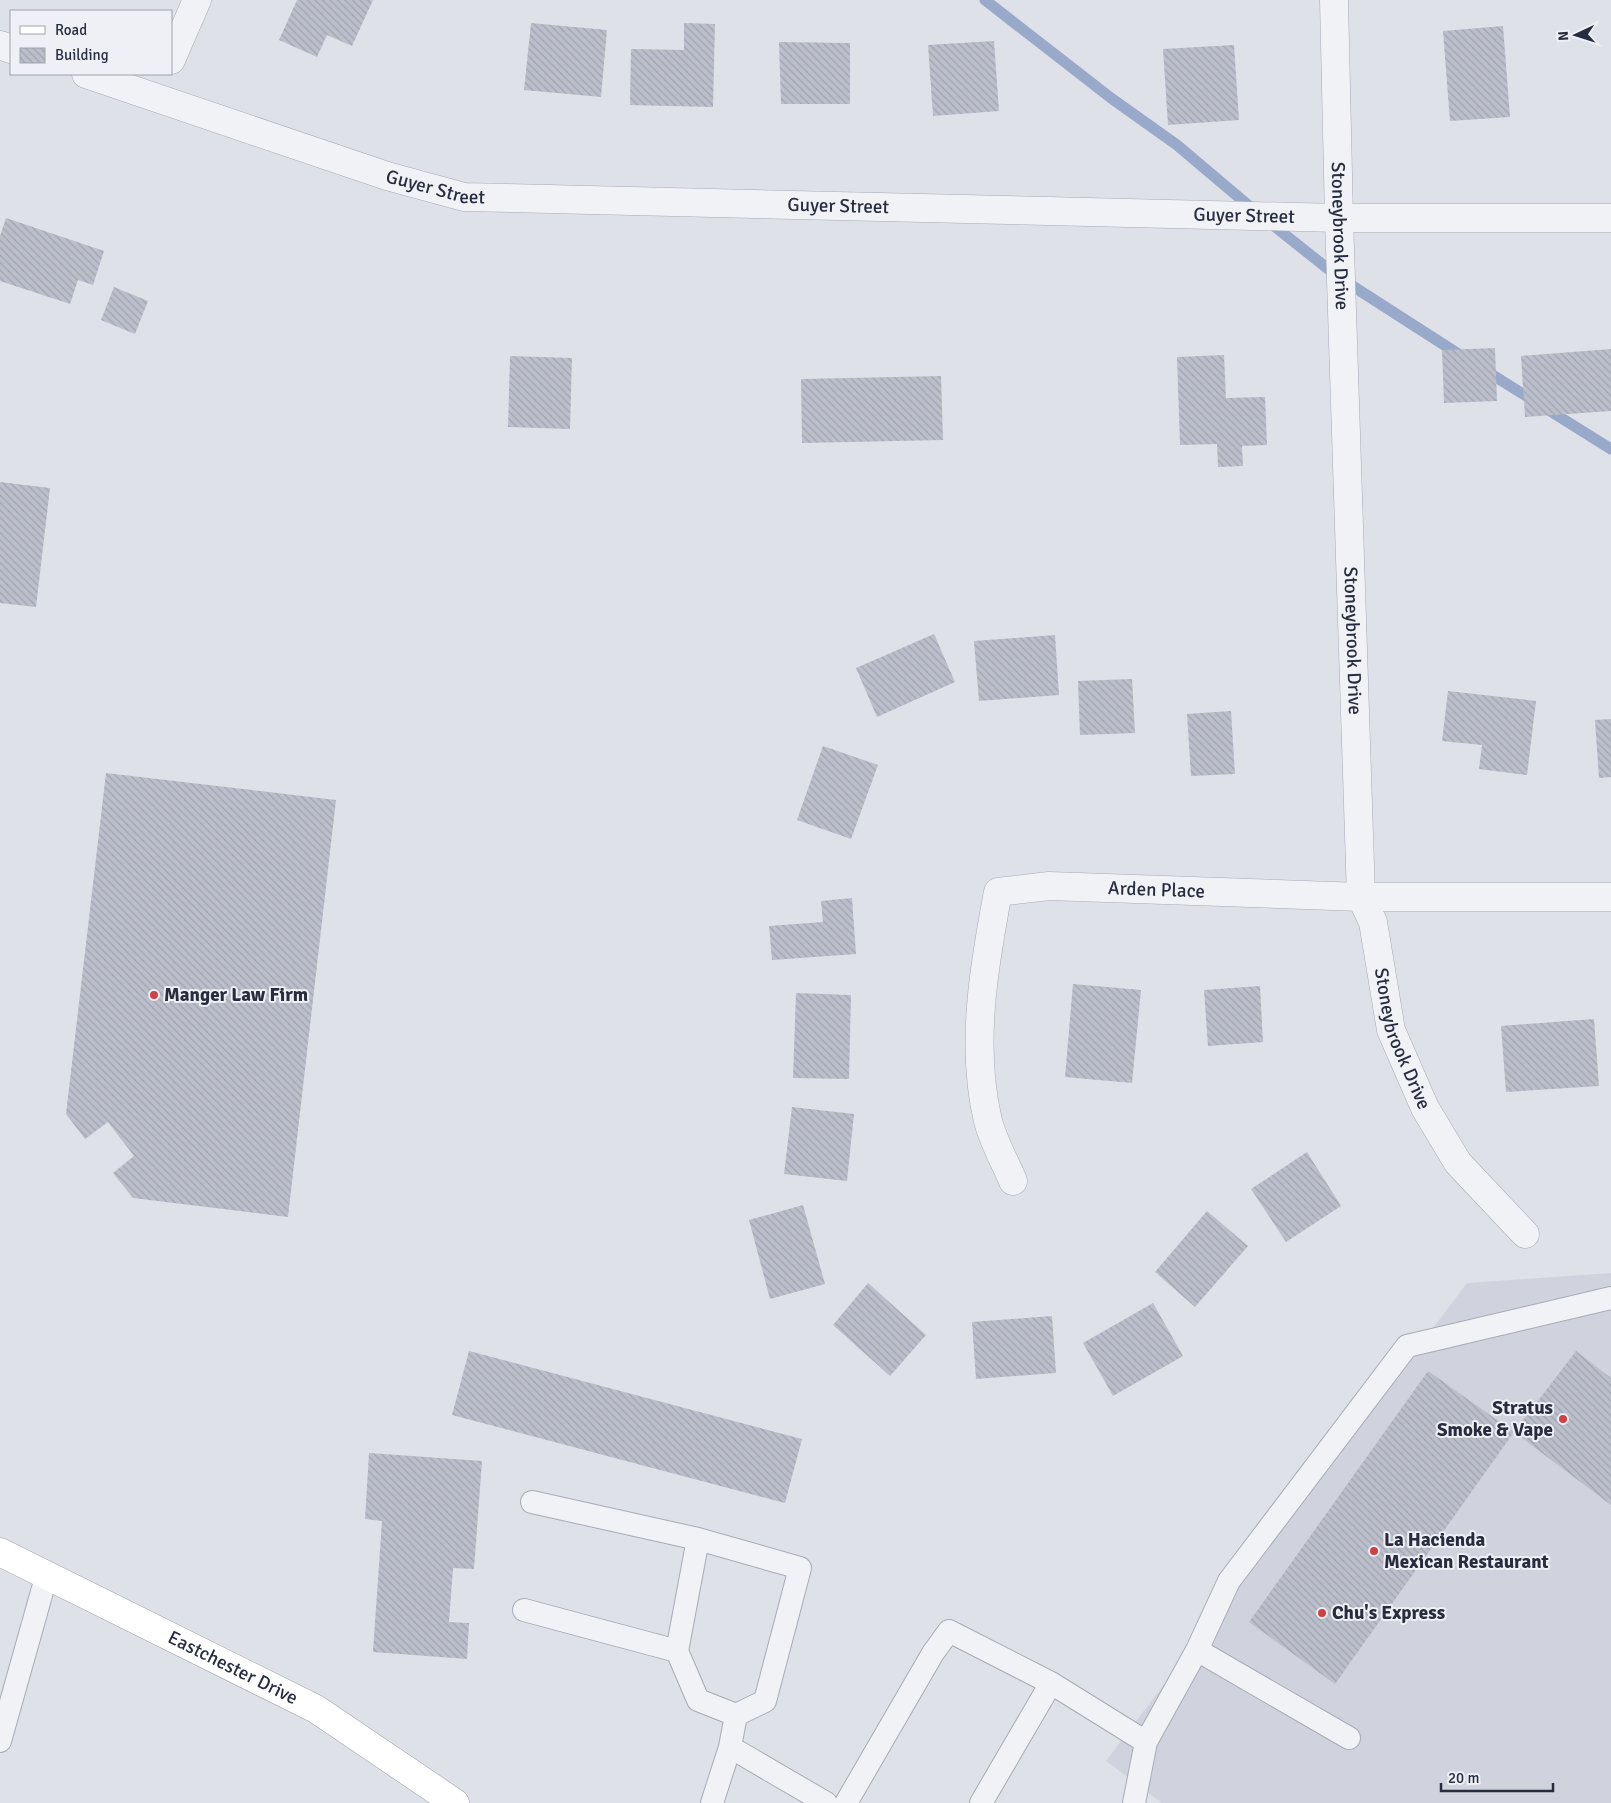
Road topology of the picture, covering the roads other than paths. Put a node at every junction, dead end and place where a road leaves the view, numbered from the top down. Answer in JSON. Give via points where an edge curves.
{"nodes":[{"id":1,"x":197,"y":0,"type":"edge"},
{"id":2,"x":1334,"y":0,"type":"edge"},
{"id":3,"x":172,"y":58,"type":"edge"},
{"id":4,"x":92,"y":75,"type":"edge"},
{"id":5,"x":160,"y":86,"type":"edge"},
{"id":6,"x":1339,"y":218,"type":"junction"},
{"id":7,"x":1611,"y":218,"type":"edge"},
{"id":8,"x":1361,"y":896,"type":"junction"},
{"id":9,"x":1611,"y":897,"type":"edge"},
{"id":10,"x":1013,"y":1181,"type":"dead end"},
{"id":11,"x":1525,"y":1234,"type":"dead end"},
{"id":12,"x":1611,"y":1298,"type":"edge"},
{"id":13,"x":532,"y":1502,"type":"dead end"},
{"id":14,"x":698,"y":1539,"type":"junction"},
{"id":15,"x":0,"y":1552,"type":"edge"},
{"id":16,"x":47,"y":1574,"type":"junction"},
{"id":17,"x":524,"y":1610,"type":"dead end"},
{"id":18,"x":1196,"y":1650,"type":"junction"},
{"id":19,"x":678,"y":1651,"type":"junction"},
{"id":20,"x":1050,"y":1683,"type":"junction"},
{"id":21,"x":736,"y":1715,"type":"junction"},
{"id":22,"x":1349,"y":1738,"type":"dead end"},
{"id":23,"x":0,"y":1741,"type":"edge"},
{"id":24,"x":1146,"y":1742,"type":"junction"},
{"id":25,"x":730,"y":1747,"type":"junction"},
{"id":26,"x":455,"y":1803,"type":"edge"},
{"id":27,"x":712,"y":1803,"type":"edge"},
{"id":28,"x":826,"y":1803,"type":"edge"},
{"id":29,"x":846,"y":1803,"type":"edge"},
{"id":30,"x":981,"y":1803,"type":"edge"},
{"id":31,"x":1134,"y":1803,"type":"edge"}],
"edges":[{"from":1,"to":3,"type":"street"},
{"from":2,"to":6,"type":"street","name":"Stoneybrook Drive"},
{"from":4,"to":5,"type":"street","name":"Guyer Street"},
{"from":5,"to":6,"type":"street","name":"Guyer Street","via":[[387,176],[464,197]]},
{"from":6,"to":7,"type":"street","name":"Guyer Street"},
{"from":6,"to":8,"type":"street","name":"Stoneybrook Drive"},
{"from":8,"to":9,"type":"street","name":"Arden Place"},
{"from":8,"to":10,"type":"street","name":"Arden Place","via":[[1050,886],[998,892],[983,971],[980,1061],[988,1121]]},
{"from":8,"to":11,"type":"street","name":"Stoneybrook Drive","via":[[1372,922],[1391,1030],[1425,1108],[1458,1162]]},
{"from":12,"to":18,"type":"lane","via":[[1407,1346],[1229,1580]]},
{"from":13,"to":14,"type":"lane"},
{"from":14,"to":19,"type":"lane"},
{"from":14,"to":21,"type":"lane","via":[[800,1568],[765,1701]]},
{"from":15,"to":16,"type":"main road","name":"Eastchester Drive"},
{"from":16,"to":23,"type":"lane"},
{"from":16,"to":26,"type":"main road","name":"Eastchester Drive","via":[[316,1709]]},
{"from":17,"to":19,"type":"lane"},
{"from":18,"to":22,"type":"lane"},
{"from":18,"to":24,"type":"lane"},
{"from":19,"to":21,"type":"lane","via":[[698,1700]]},
{"from":20,"to":24,"type":"lane"},
{"from":20,"to":29,"type":"lane","via":[[949,1631]]},
{"from":20,"to":30,"type":"lane"},
{"from":21,"to":25,"type":"lane"},
{"from":24,"to":31,"type":"lane"},
{"from":25,"to":27,"type":"lane"},
{"from":25,"to":28,"type":"lane"}]}
